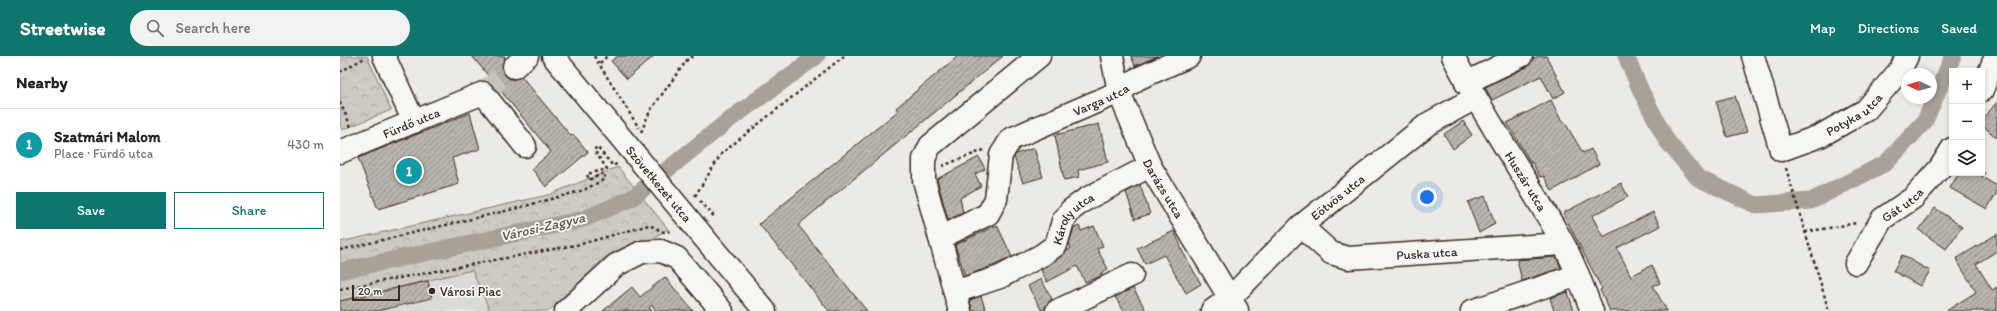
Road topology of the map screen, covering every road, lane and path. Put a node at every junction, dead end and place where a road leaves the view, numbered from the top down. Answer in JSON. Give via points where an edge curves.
{"nodes":[{"id":1,"x":367,"y":56,"type":"edge"},
{"id":2,"x":384,"y":56,"type":"edge"},
{"id":3,"x":553,"y":56,"type":"edge"},
{"id":4,"x":594,"y":56,"type":"edge"},
{"id":5,"x":606,"y":56,"type":"edge"},
{"id":6,"x":694,"y":56,"type":"edge"},
{"id":7,"x":844,"y":56,"type":"edge"},
{"id":8,"x":1039,"y":56,"type":"edge"},
{"id":9,"x":1112,"y":56,"type":"edge"},
{"id":10,"x":1189,"y":56,"type":"edge"},
{"id":11,"x":1453,"y":56,"type":"edge"},
{"id":12,"x":1521,"y":56,"type":"edge"},
{"id":13,"x":1753,"y":56,"type":"edge"},
{"id":14,"x":1907,"y":56,"type":"edge"},
{"id":15,"x":1996,"y":56,"type":"edge"},
{"id":16,"x":600,"y":63,"type":"junction"},
{"id":17,"x":340,"y":72,"type":"edge"},
{"id":18,"x":1985,"y":83,"type":"edge"},
{"id":19,"x":1471,"y":90,"type":"junction"},
{"id":20,"x":1119,"y":92,"type":"junction"},
{"id":21,"x":340,"y":102,"type":"edge"},
{"id":22,"x":414,"y":122,"type":"junction"},
{"id":23,"x":1011,"y":139,"type":"junction"},
{"id":24,"x":634,"y":145,"type":"junction"},
{"id":25,"x":525,"y":146,"type":"dead end"},
{"id":26,"x":349,"y":148,"type":"edge"},
{"id":27,"x":1781,"y":150,"type":"junction"},
{"id":28,"x":1949,"y":154,"type":"edge"},
{"id":29,"x":613,"y":166,"type":"junction"},
{"id":30,"x":924,"y":166,"type":"junction"},
{"id":31,"x":1150,"y":166,"type":"junction"},
{"id":32,"x":606,"y":169,"type":"junction"},
{"id":33,"x":588,"y":180,"type":"junction"},
{"id":34,"x":591,"y":186,"type":"junction"},
{"id":35,"x":1882,"y":219,"type":"junction"},
{"id":36,"x":1301,"y":226,"type":"junction"},
{"id":37,"x":697,"y":228,"type":"junction"},
{"id":38,"x":672,"y":231,"type":"dead end"},
{"id":39,"x":1805,"y":232,"type":"junction"},
{"id":40,"x":940,"y":238,"type":"junction"},
{"id":41,"x":1563,"y":244,"type":"junction"},
{"id":42,"x":340,"y":250,"type":"edge"},
{"id":43,"x":1856,"y":263,"type":"dead end"},
{"id":44,"x":1132,"y":275,"type":"dead end"},
{"id":45,"x":1578,"y":275,"type":"junction"},
{"id":46,"x":340,"y":289,"type":"edge"},
{"id":47,"x":957,"y":302,"type":"edge"},
{"id":48,"x":1233,"y":304,"type":"edge"},
{"id":49,"x":566,"y":311,"type":"edge"},
{"id":50,"x":722,"y":311,"type":"edge"},
{"id":51,"x":765,"y":311,"type":"edge"},
{"id":52,"x":1057,"y":311,"type":"edge"},
{"id":53,"x":1212,"y":311,"type":"edge"},
{"id":54,"x":1472,"y":311,"type":"edge"},
{"id":55,"x":1592,"y":311,"type":"edge"},
{"id":56,"x":1828,"y":311,"type":"edge"}],
"edges":[{"from":1,"to":17,"type":"path"},
{"from":2,"to":22,"type":"street"},
{"from":3,"to":24,"type":"street","name":"Szövetkezet utca"},
{"from":4,"to":16,"type":"path"},
{"from":5,"to":16,"type":"path"},
{"from":6,"to":24,"type":"path","via":[[687,60],[650,111]]},
{"from":7,"to":37,"type":"path","via":[[722,153],[694,195],[713,215]]},
{"from":8,"to":30,"type":"street","via":[[930,146]]},
{"from":9,"to":20,"type":"street","name":"Darázs utca"},
{"from":10,"to":20,"type":"street","name":"Varga utca","via":[[1137,79]]},
{"from":11,"to":19,"type":"street","name":"Huszár utca"},
{"from":12,"to":19,"type":"street","name":"Eötvös utca"},
{"from":13,"to":27,"type":"street"},
{"from":14,"to":27,"type":"street","name":"Potyka utca","via":[[1901,69],[1866,110],[1820,136]]},
{"from":15,"to":18,"type":"street"},
{"from":16,"to":24,"type":"path"},
{"from":19,"to":36,"type":"street","name":"Eötvös utca"},
{"from":19,"to":41,"type":"street","name":"Huszár utca"},
{"from":20,"to":23,"type":"street","name":"Varga utca"},
{"from":20,"to":31,"type":"street","name":"Darázs utca"},
{"from":21,"to":26,"type":"path"},
{"from":22,"to":25,"type":"street","name":"Fürdő utca","via":[[483,93]]},
{"from":22,"to":26,"type":"street","name":"Fürdő utca"},
{"from":23,"to":30,"type":"path"},
{"from":23,"to":40,"type":"street","via":[[1001,155],[996,199],[988,214]]},
{"from":24,"to":29,"type":"path"},
{"from":24,"to":37,"type":"street","name":"Szövetkezet utca"},
{"from":27,"to":39,"type":"path"},
{"from":28,"to":35,"type":"street","name":"Gát utca","via":[[1940,168],[1912,198]]},
{"from":29,"to":32,"type":"path"},
{"from":29,"to":32,"type":"path","via":[[597,147],[594,150]]},
{"from":30,"to":40,"type":"street"},
{"from":31,"to":47,"type":"street","name":"Károly utca","via":[[1086,199],[1071,210],[1063,221],[1056,245],[1042,255]]},
{"from":31,"to":48,"type":"street","name":"Darázs utca"},
{"from":32,"to":33,"type":"path","via":[[587,174]]},
{"from":33,"to":34,"type":"path"},
{"from":33,"to":34,"type":"path","via":[[604,173],[605,179]]},
{"from":34,"to":42,"type":"path","via":[[518,208]]},
{"from":35,"to":39,"type":"path"},
{"from":35,"to":43,"type":"street","name":"Gát utca"},
{"from":36,"to":41,"type":"street","name":"Puska utca","via":[[1331,253],[1348,258]]},
{"from":36,"to":48,"type":"street","name":"Eötvös utca"},
{"from":37,"to":51,"type":"street","name":"Szövetkezet utca"},
{"from":38,"to":46,"type":"path","via":[[664,232],[648,225],[581,244]]},
{"from":39,"to":56,"type":"path"},
{"from":40,"to":47,"type":"street"},
{"from":41,"to":45,"type":"street","name":"Huszár utca"},
{"from":44,"to":52,"type":"street"},
{"from":45,"to":54,"type":"street"},
{"from":45,"to":55,"type":"street","name":"Huszár utca"},
{"from":48,"to":53,"type":"street","name":"Eötvös utca"},
{"from":49,"to":50,"type":"street","via":[[616,265],[642,252],[661,251],[677,258]]}]}
